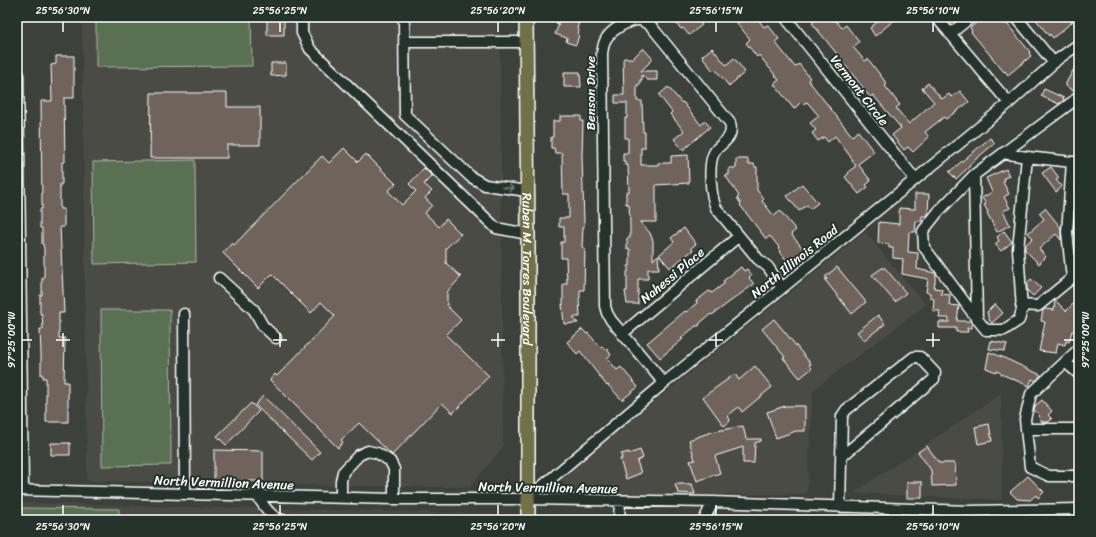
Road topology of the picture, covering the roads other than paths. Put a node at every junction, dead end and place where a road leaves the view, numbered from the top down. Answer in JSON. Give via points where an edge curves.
{"nodes":[{"id":1,"x":302,"y":17,"type":"edge"},
{"id":2,"x":404,"y":17,"type":"edge"},
{"id":3,"x":526,"y":17,"type":"edge"},
{"id":4,"x":786,"y":17,"type":"edge"},
{"id":5,"x":936,"y":17,"type":"edge"},
{"id":6,"x":971,"y":17,"type":"edge"},
{"id":7,"x":1016,"y":17,"type":"edge"},
{"id":8,"x":950,"y":34,"type":"junction"},
{"id":9,"x":404,"y":42,"type":"junction"},
{"id":10,"x":526,"y":42,"type":"junction"},
{"id":11,"x":1079,"y":44,"type":"edge"},
{"id":12,"x":1054,"y":63,"type":"junction"},
{"id":13,"x":18,"y":72,"type":"edge"},
{"id":14,"x":1079,"y":97,"type":"edge"},
{"id":15,"x":1009,"y":103,"type":"junction"},
{"id":16,"x":1003,"y":153,"type":"junction"},
{"id":17,"x":1027,"y":157,"type":"junction"},
{"id":18,"x":1075,"y":162,"type":"edge"},
{"id":19,"x":974,"y":175,"type":"junction"},
{"id":20,"x":914,"y":179,"type":"junction"},
{"id":21,"x":527,"y":191,"type":"junction"},
{"id":22,"x":528,"y":234,"type":"junction"},
{"id":23,"x":739,"y":236,"type":"junction"},
{"id":24,"x":219,"y":278,"type":"dead end"},
{"id":25,"x":1076,"y":279,"type":"edge"},
{"id":26,"x":782,"y":288,"type":"junction"},
{"id":27,"x":1021,"y":305,"type":"junction"},
{"id":28,"x":184,"y":314,"type":"dead end"},
{"id":29,"x":977,"y":319,"type":"junction"},
{"id":30,"x":622,"y":334,"type":"junction"},
{"id":31,"x":276,"y":338,"type":"dead end"},
{"id":32,"x":1079,"y":349,"type":"edge"},
{"id":33,"x":1064,"y":362,"type":"junction"},
{"id":34,"x":1079,"y":374,"type":"edge"},
{"id":35,"x":664,"y":383,"type":"junction"},
{"id":36,"x":1026,"y":429,"type":"junction"},
{"id":37,"x":1079,"y":429,"type":"edge"},
{"id":38,"x":841,"y":457,"type":"junction"},
{"id":39,"x":1079,"y":476,"type":"edge"},
{"id":40,"x":20,"y":490,"type":"edge"},
{"id":41,"x":185,"y":494,"type":"junction"},
{"id":42,"x":257,"y":496,"type":"junction"},
{"id":43,"x":341,"y":498,"type":"junction"},
{"id":44,"x":394,"y":499,"type":"junction"},
{"id":45,"x":527,"y":499,"type":"junction"},
{"id":46,"x":620,"y":501,"type":"junction"},
{"id":47,"x":713,"y":502,"type":"junction"},
{"id":48,"x":840,"y":507,"type":"junction"},
{"id":49,"x":1077,"y":509,"type":"edge"},
{"id":50,"x":969,"y":516,"type":"edge"},
{"id":51,"x":283,"y":520,"type":"edge"},
{"id":52,"x":528,"y":520,"type":"edge"},
{"id":53,"x":619,"y":520,"type":"edge"},
{"id":54,"x":704,"y":520,"type":"edge"},
{"id":55,"x":1076,"y":520,"type":"edge"}],
"edges":[{"from":1,"to":22,"type":"street","via":[[302,33],[310,49],[484,217],[496,228]]},
{"from":2,"to":9,"type":"street"},
{"from":3,"to":10,"type":"main road","name":"Ruben M. Torres Boulevard"},
{"from":4,"to":20,"type":"street","name":"Vermont Circle"},
{"from":5,"to":8,"type":"street"},
{"from":6,"to":8,"type":"street"},
{"from":7,"to":12,"type":"street"},
{"from":8,"to":15,"type":"street"},
{"from":9,"to":10,"type":"street"},
{"from":9,"to":21,"type":"street","one_way":true,"via":[[405,115],[471,177],[488,186]]},
{"from":10,"to":21,"type":"main road","name":"Ruben M. Torres Boulevard"},
{"from":11,"to":12,"type":"street","name":"North Illinois Road"},
{"from":12,"to":15,"type":"street","name":"North Illinois Road"},
{"from":13,"to":40,"type":"street"},
{"from":14,"to":16,"type":"street"},
{"from":15,"to":20,"type":"street","name":"North Illinois Road"},
{"from":16,"to":17,"type":"street"},
{"from":16,"to":19,"type":"street"},
{"from":17,"to":18,"type":"street"},
{"from":17,"to":27,"type":"street","via":[[1018,249]]},
{"from":18,"to":25,"type":"street","via":[[1067,232]]},
{"from":19,"to":29,"type":"street"},
{"from":19,"to":29,"type":"street","via":[[923,231],[924,247]]},
{"from":20,"to":26,"type":"street","name":"North Illinois Road"},
{"from":21,"to":22,"type":"main road","name":"Ruben M. Torres Boulevard"},
{"from":22,"to":45,"type":"main road","name":"Ruben M. Torres Boulevard"},
{"from":23,"to":26,"type":"street","name":"Benson Drive","via":[[768,267]]},
{"from":23,"to":30,"type":"street","name":"Nahessi Place"},
{"from":23,"to":30,"type":"street","name":"Benson Drive","via":[[716,208],[711,186],[712,159],[730,136],[730,123],[651,26],[638,20],[624,24],[605,39],[602,53],[605,306],[607,314]]},
{"from":24,"to":31,"type":"street","via":[[254,310],[263,326]]},
{"from":25,"to":27,"type":"street","via":[[1038,306]]},
{"from":26,"to":35,"type":"street","name":"North Illinois Road"},
{"from":27,"to":29,"type":"street","via":[[1019,320],[1004,330],[986,330]]},
{"from":28,"to":41,"type":"street"},
{"from":30,"to":35,"type":"street","name":"Benson Drive"},
{"from":32,"to":33,"type":"street"},
{"from":33,"to":34,"type":"street"},
{"from":33,"to":36,"type":"street","via":[[1030,394],[1025,419]]},
{"from":35,"to":45,"type":"street","name":"North Illinois Road"},
{"from":36,"to":37,"type":"street"},
{"from":36,"to":39,"type":"street","via":[[1030,467],[1049,476]]},
{"from":38,"to":38,"type":"street","via":[[842,416],[846,410],[914,357],[920,357],[935,373],[934,379]]},
{"from":38,"to":48,"type":"street"},
{"from":40,"to":41,"type":"street","name":"North Vermillion Avenue"},
{"from":41,"to":42,"type":"street","name":"North Vermillion Avenue"},
{"from":42,"to":43,"type":"street","name":"North Vermillion Avenue"},
{"from":42,"to":51,"type":"street","via":[[271,514]]},
{"from":43,"to":44,"type":"street","name":"North Vermillion Avenue"},
{"from":43,"to":44,"type":"street","via":[[343,472],[359,455],[368,451],[390,461],[394,469]]},
{"from":44,"to":45,"type":"street","name":"North Vermillion Avenue"},
{"from":45,"to":46,"type":"street","name":"North Vermillion Avenue"},
{"from":45,"to":52,"type":"main road","name":"Ruben M. Torres Boulevard"},
{"from":46,"to":47,"type":"street","name":"North Vermillion Avenue"},
{"from":46,"to":53,"type":"street"},
{"from":47,"to":48,"type":"street","name":"North Vermillion Avenue"},
{"from":47,"to":54,"type":"street"},
{"from":48,"to":50,"type":"street","name":"North Vermillion Avenue"},
{"from":49,"to":50,"type":"street","name":"North Vermillion Avenue"},
{"from":49,"to":55,"type":"street"}]}
